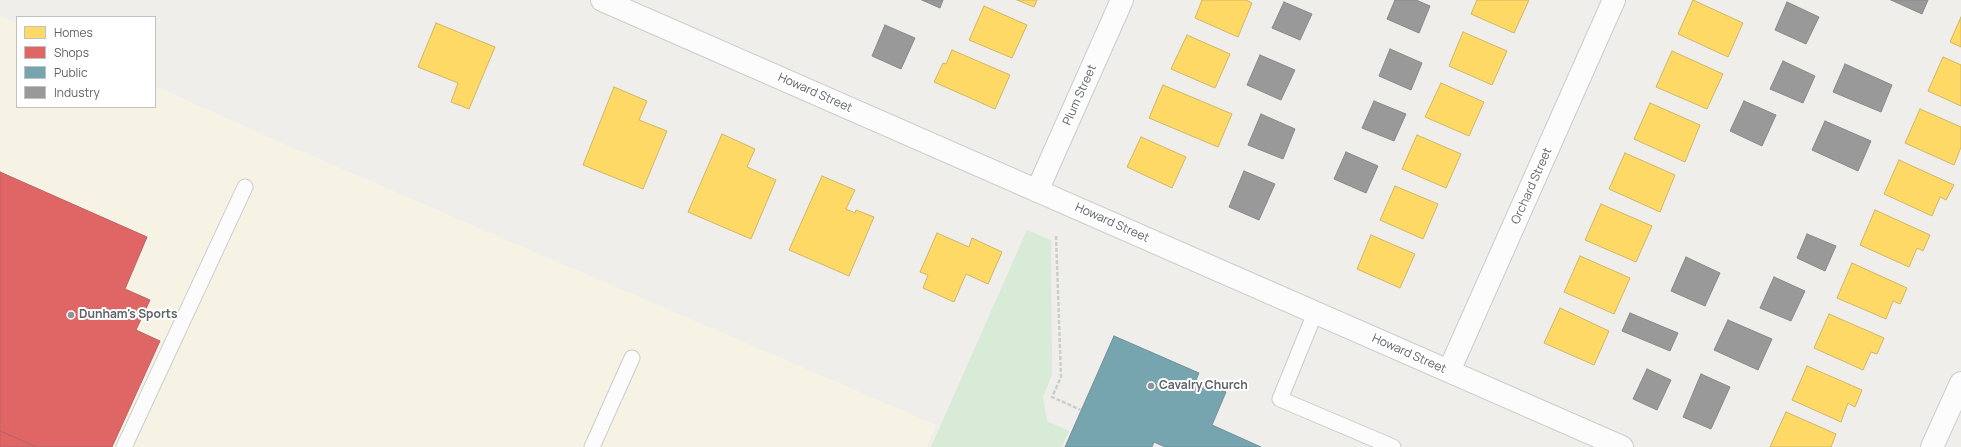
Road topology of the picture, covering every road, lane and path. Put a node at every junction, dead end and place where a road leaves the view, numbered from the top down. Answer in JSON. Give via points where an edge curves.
{"nodes":[{"id":1,"x":604,"y":0,"type":"edge"},
{"id":2,"x":1122,"y":0,"type":"edge"},
{"id":3,"x":1614,"y":0,"type":"edge"},
{"id":4,"x":245,"y":186,"type":"dead end"},
{"id":5,"x":1037,"y":191,"type":"junction"},
{"id":6,"x":1056,"y":236,"type":"dead end"},
{"id":7,"x":1315,"y":313,"type":"junction"},
{"id":8,"x":632,"y":358,"type":"dead end"},
{"id":9,"x":1449,"y":371,"type":"junction"},
{"id":10,"x":1961,"y":383,"type":"edge"},
{"id":11,"x":1081,"y":410,"type":"dead end"},
{"id":12,"x":124,"y":447,"type":"edge"},
{"id":13,"x":592,"y":447,"type":"edge"},
{"id":14,"x":1393,"y":447,"type":"edge"},
{"id":15,"x":1622,"y":447,"type":"edge"},
{"id":16,"x":1932,"y":447,"type":"edge"}],
"edges":[{"from":1,"to":5,"type":"street","name":"Howard Street"},
{"from":2,"to":5,"type":"street","name":"Plum Street"},
{"from":3,"to":9,"type":"street","name":"Orchard Street"},
{"from":4,"to":12,"type":"lane"},
{"from":5,"to":7,"type":"street","name":"Howard Street"},
{"from":6,"to":11,"type":"path","via":[[1061,377],[1052,397]]},
{"from":7,"to":9,"type":"street","name":"Howard Street"},
{"from":7,"to":14,"type":"lane","via":[[1280,399]]},
{"from":8,"to":13,"type":"lane"},
{"from":9,"to":15,"type":"street","name":"Howard Street"},
{"from":10,"to":16,"type":"street"}]}
